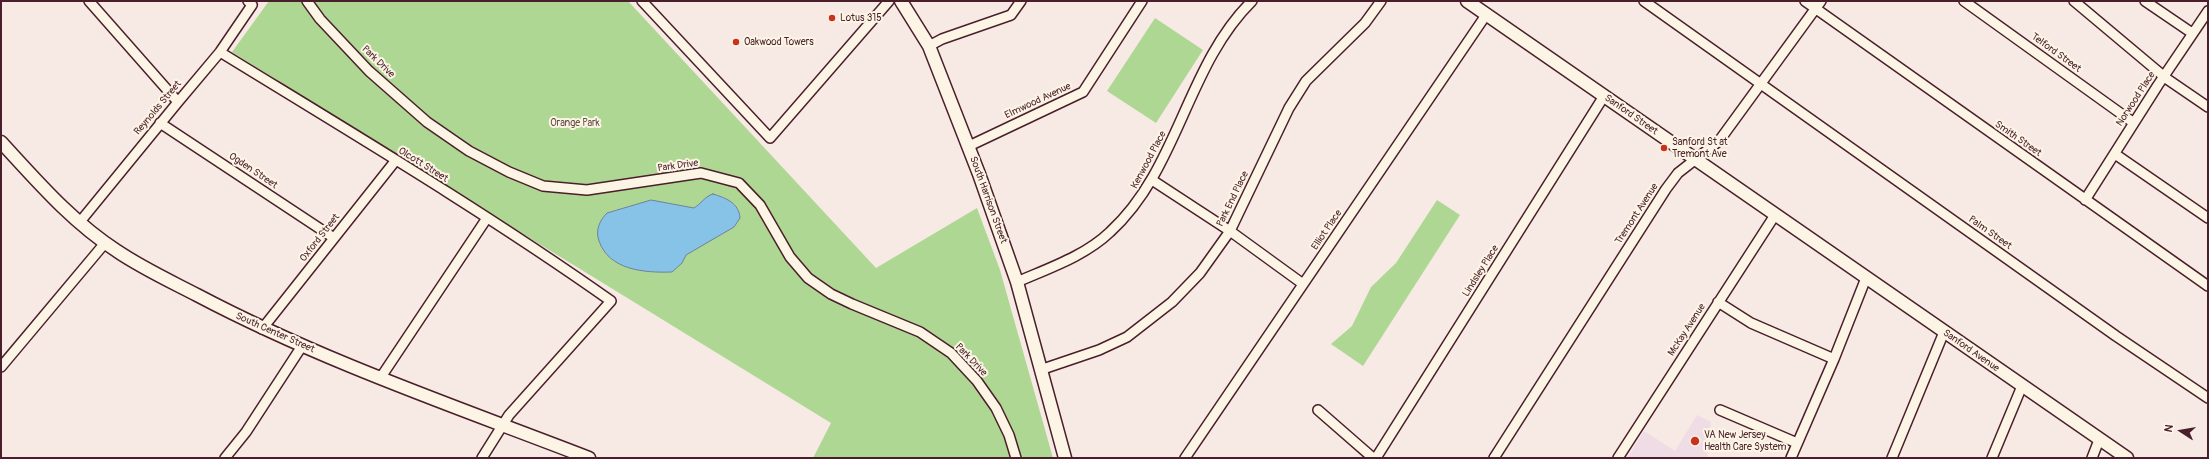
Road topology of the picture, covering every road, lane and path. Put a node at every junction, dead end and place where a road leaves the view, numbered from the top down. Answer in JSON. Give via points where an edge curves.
{"nodes":[{"id":1,"x":89,"y":1,"type":"edge"},
{"id":2,"x":307,"y":1,"type":"edge"},
{"id":3,"x":642,"y":1,"type":"edge"},
{"id":4,"x":889,"y":1,"type":"edge"},
{"id":5,"x":901,"y":1,"type":"edge"},
{"id":6,"x":1021,"y":1,"type":"edge"},
{"id":7,"x":1142,"y":1,"type":"edge"},
{"id":8,"x":1252,"y":1,"type":"edge"},
{"id":9,"x":1381,"y":1,"type":"edge"},
{"id":10,"x":1467,"y":1,"type":"edge"},
{"id":11,"x":1644,"y":1,"type":"edge"},
{"id":12,"x":1805,"y":1,"type":"edge"},
{"id":13,"x":1821,"y":1,"type":"edge"},
{"id":14,"x":1964,"y":1,"type":"edge"},
{"id":15,"x":2074,"y":1,"type":"edge"},
{"id":16,"x":2145,"y":1,"type":"edge"},
{"id":17,"x":250,"y":3,"type":"edge"},
{"id":18,"x":1816,"y":9,"type":"junction"},
{"id":19,"x":2208,"y":11,"type":"edge"},
{"id":20,"x":1486,"y":15,"type":"junction"},
{"id":21,"x":2192,"y":33,"type":"junction"},
{"id":22,"x":929,"y":46,"type":"junction"},
{"id":23,"x":220,"y":52,"type":"junction"},
{"id":24,"x":2164,"y":76,"type":"junction"},
{"id":25,"x":1761,"y":84,"type":"junction"},
{"id":26,"x":1604,"y":96,"type":"junction"},
{"id":27,"x":178,"y":102,"type":"junction"},
{"id":28,"x":2208,"y":107,"type":"edge"},
{"id":29,"x":160,"y":123,"type":"junction"},
{"id":30,"x":2134,"y":123,"type":"junction"},
{"id":31,"x":1,"y":142,"type":"edge"},
{"id":32,"x":969,"y":146,"type":"junction"},
{"id":33,"x":2114,"y":154,"type":"junction"},
{"id":34,"x":1694,"y":159,"type":"junction"},
{"id":35,"x":396,"y":160,"type":"junction"},
{"id":36,"x":1152,"y":180,"type":"junction"},
{"id":37,"x":2085,"y":200,"type":"junction"},
{"id":38,"x":1775,"y":215,"type":"junction"},
{"id":39,"x":487,"y":218,"type":"junction"},
{"id":40,"x":2208,"y":218,"type":"edge"},
{"id":41,"x":79,"y":223,"type":"junction"},
{"id":42,"x":1230,"y":231,"type":"junction"},
{"id":43,"x":334,"y":238,"type":"junction"},
{"id":44,"x":105,"y":243,"type":"junction"},
{"id":45,"x":1816,"y":244,"type":"joint"},
{"id":46,"x":1866,"y":278,"type":"junction"},
{"id":47,"x":1017,"y":282,"type":"junction"},
{"id":48,"x":1303,"y":284,"type":"junction"},
{"id":49,"x":2208,"y":286,"type":"edge"},
{"id":50,"x":1718,"y":302,"type":"junction"},
{"id":51,"x":262,"y":329,"type":"junction"},
{"id":52,"x":1944,"y":332,"type":"junction"},
{"id":53,"x":302,"y":346,"type":"junction"},
{"id":54,"x":1834,"y":359,"type":"junction"},
{"id":55,"x":1,"y":367,"type":"edge"},
{"id":56,"x":1040,"y":370,"type":"junction"},
{"id":57,"x":381,"y":377,"type":"junction"},
{"id":58,"x":2022,"y":386,"type":"junction"},
{"id":59,"x":2208,"y":398,"type":"edge"},
{"id":60,"x":1318,"y":410,"type":"dead end"},
{"id":61,"x":1720,"y":410,"type":"dead end"},
{"id":62,"x":504,"y":424,"type":"junction"},
{"id":63,"x":2099,"y":440,"type":"junction"},
{"id":64,"x":1797,"y":443,"type":"junction"},
{"id":65,"x":225,"y":458,"type":"edge"},
{"id":66,"x":482,"y":458,"type":"edge"},
{"id":67,"x":589,"y":458,"type":"edge"},
{"id":68,"x":1016,"y":458,"type":"edge"},
{"id":69,"x":1065,"y":458,"type":"edge"},
{"id":70,"x":1185,"y":458,"type":"edge"},
{"id":71,"x":1375,"y":458,"type":"edge"},
{"id":72,"x":1494,"y":458,"type":"edge"},
{"id":73,"x":1618,"y":458,"type":"edge"},
{"id":74,"x":1791,"y":458,"type":"edge"},
{"id":75,"x":1892,"y":458,"type":"edge"},
{"id":76,"x":1992,"y":458,"type":"edge"},
{"id":77,"x":2092,"y":458,"type":"edge"},
{"id":78,"x":2127,"y":458,"type":"edge"}],
"edges":[{"from":1,"to":27,"type":"street"},
{"from":2,"to":68,"type":"street","name":"Park Drive","via":[[320,19],[369,71],[427,122],[469,151],[508,172],[543,186],[587,190],[701,173],[739,183],[760,206],[790,257],[808,278],[831,294],[920,332],[951,353],[977,381],[996,408],[1009,435]]},
{"from":3,"to":4,"type":"street","via":[[770,138]]},
{"from":5,"to":22,"type":"main road","name":"South Harrison Street"},
{"from":6,"to":22,"type":"street","via":[[1011,15]]},
{"from":7,"to":32,"type":"street","name":"Elmwood Avenue","via":[[1083,92]]},
{"from":8,"to":36,"type":"street","name":"Kenwood Place","via":[[1220,42]]},
{"from":9,"to":42,"type":"street","name":"Park End Place","via":[[1365,23],[1303,87],[1289,108]]},
{"from":10,"to":20,"type":"main road","name":"Sanford Street"},
{"from":11,"to":25,"type":"street","name":"Palm Street"},
{"from":12,"to":18,"type":"street","name":"Smith Street"},
{"from":13,"to":18,"type":"street","name":"Tremont Avenue"},
{"from":14,"to":30,"type":"street","name":"Telford Street"},
{"from":15,"to":24,"type":"street"},
{"from":16,"to":21,"type":"street"},
{"from":17,"to":23,"type":"street","name":"Reynolds Street"},
{"from":18,"to":25,"type":"street","name":"Tremont Avenue"},
{"from":18,"to":37,"type":"street","name":"Smith Street"},
{"from":19,"to":21,"type":"street","name":"Norwood Place"},
{"from":20,"to":26,"type":"main road","name":"Sanford Street"},
{"from":20,"to":48,"type":"street","name":"Elliot Place"},
{"from":21,"to":24,"type":"street","name":"Norwood Place"},
{"from":22,"to":32,"type":"main road","name":"South Harrison Street"},
{"from":23,"to":27,"type":"street","name":"Reynolds Street"},
{"from":23,"to":35,"type":"street","name":"Olcott Street"},
{"from":24,"to":28,"type":"street"},
{"from":24,"to":30,"type":"street","name":"Norwood Place"},
{"from":25,"to":34,"type":"street","name":"Tremont Avenue","via":[[1719,141]]},
{"from":25,"to":59,"type":"street","name":"Palm Street","via":[[2116,336]]},
{"from":26,"to":34,"type":"main road","name":"Sanford Street"},
{"from":26,"to":71,"type":"street","name":"Lindsley Place"},
{"from":27,"to":29,"type":"street","name":"Reynolds Street"},
{"from":29,"to":41,"type":"street","name":"Reynolds Street"},
{"from":29,"to":43,"type":"street","name":"Ogden Street"},
{"from":30,"to":33,"type":"street","name":"Norwood Place"},
{"from":31,"to":41,"type":"main road","name":"South Center Street"},
{"from":32,"to":47,"type":"main road","name":"South Harrison Street"},
{"from":33,"to":37,"type":"street","name":"Norwood Place"},
{"from":33,"to":40,"type":"street"},
{"from":34,"to":38,"type":"main road","name":"Sanford Street"},
{"from":34,"to":72,"type":"street","name":"Tremont Avenue","via":[[1666,188]]},
{"from":35,"to":39,"type":"street","name":"Olcott Street"},
{"from":35,"to":43,"type":"street","name":"Oxford Street"},
{"from":36,"to":42,"type":"street"},
{"from":36,"to":47,"type":"street","name":"Kenwood Place","via":[[1135,207],[1109,233],[1075,256]]},
{"from":37,"to":49,"type":"street","name":"Smith Street"},
{"from":38,"to":45,"type":"main road","name":"Sanford Street"},
{"from":38,"to":50,"type":"street","name":"McKay Avenue"},
{"from":39,"to":57,"type":"street"},
{"from":39,"to":62,"type":"street","name":"Olcott Street","via":[[611,300],[509,415]]},
{"from":41,"to":44,"type":"main road","name":"South Center Street"},
{"from":42,"to":48,"type":"street"},
{"from":42,"to":56,"type":"street","name":"Park End Place","via":[[1200,273],[1172,302],[1127,337],[1099,350]]},
{"from":43,"to":51,"type":"street","name":"Oxford Street"},
{"from":44,"to":51,"type":"main road","name":"South Center Street","via":[[136,263]]},
{"from":44,"to":55,"type":"street"},
{"from":45,"to":46,"type":"main road","name":"Sanford Avenue"},
{"from":46,"to":52,"type":"main road","name":"Sanford Avenue"},
{"from":46,"to":54,"type":"street"},
{"from":47,"to":56,"type":"main road","name":"South Harrison Street"},
{"from":48,"to":70,"type":"street","name":"Elliot Place"},
{"from":50,"to":54,"type":"street","via":[[1751,323]]},
{"from":50,"to":73,"type":"street","name":"McKay Avenue"},
{"from":51,"to":53,"type":"main road","name":"South Center Street"},
{"from":52,"to":58,"type":"main road","name":"Sanford Avenue"},
{"from":52,"to":75,"type":"street"},
{"from":53,"to":57,"type":"main road","name":"South Center Street"},
{"from":53,"to":65,"type":"street","via":[[246,432]]},
{"from":54,"to":64,"type":"street"},
{"from":56,"to":69,"type":"main road","name":"South Harrison Street"},
{"from":57,"to":62,"type":"main road","name":"South Center Street"},
{"from":58,"to":63,"type":"main road","name":"Sanford Avenue"},
{"from":58,"to":76,"type":"street"},
{"from":60,"to":71,"type":"street"},
{"from":61,"to":64,"type":"street"},
{"from":62,"to":66,"type":"street"},
{"from":62,"to":67,"type":"main road","name":"South Center Street"},
{"from":63,"to":77,"type":"street"},
{"from":63,"to":78,"type":"main road","name":"Sanford Avenue"},
{"from":64,"to":74,"type":"street"}]}
